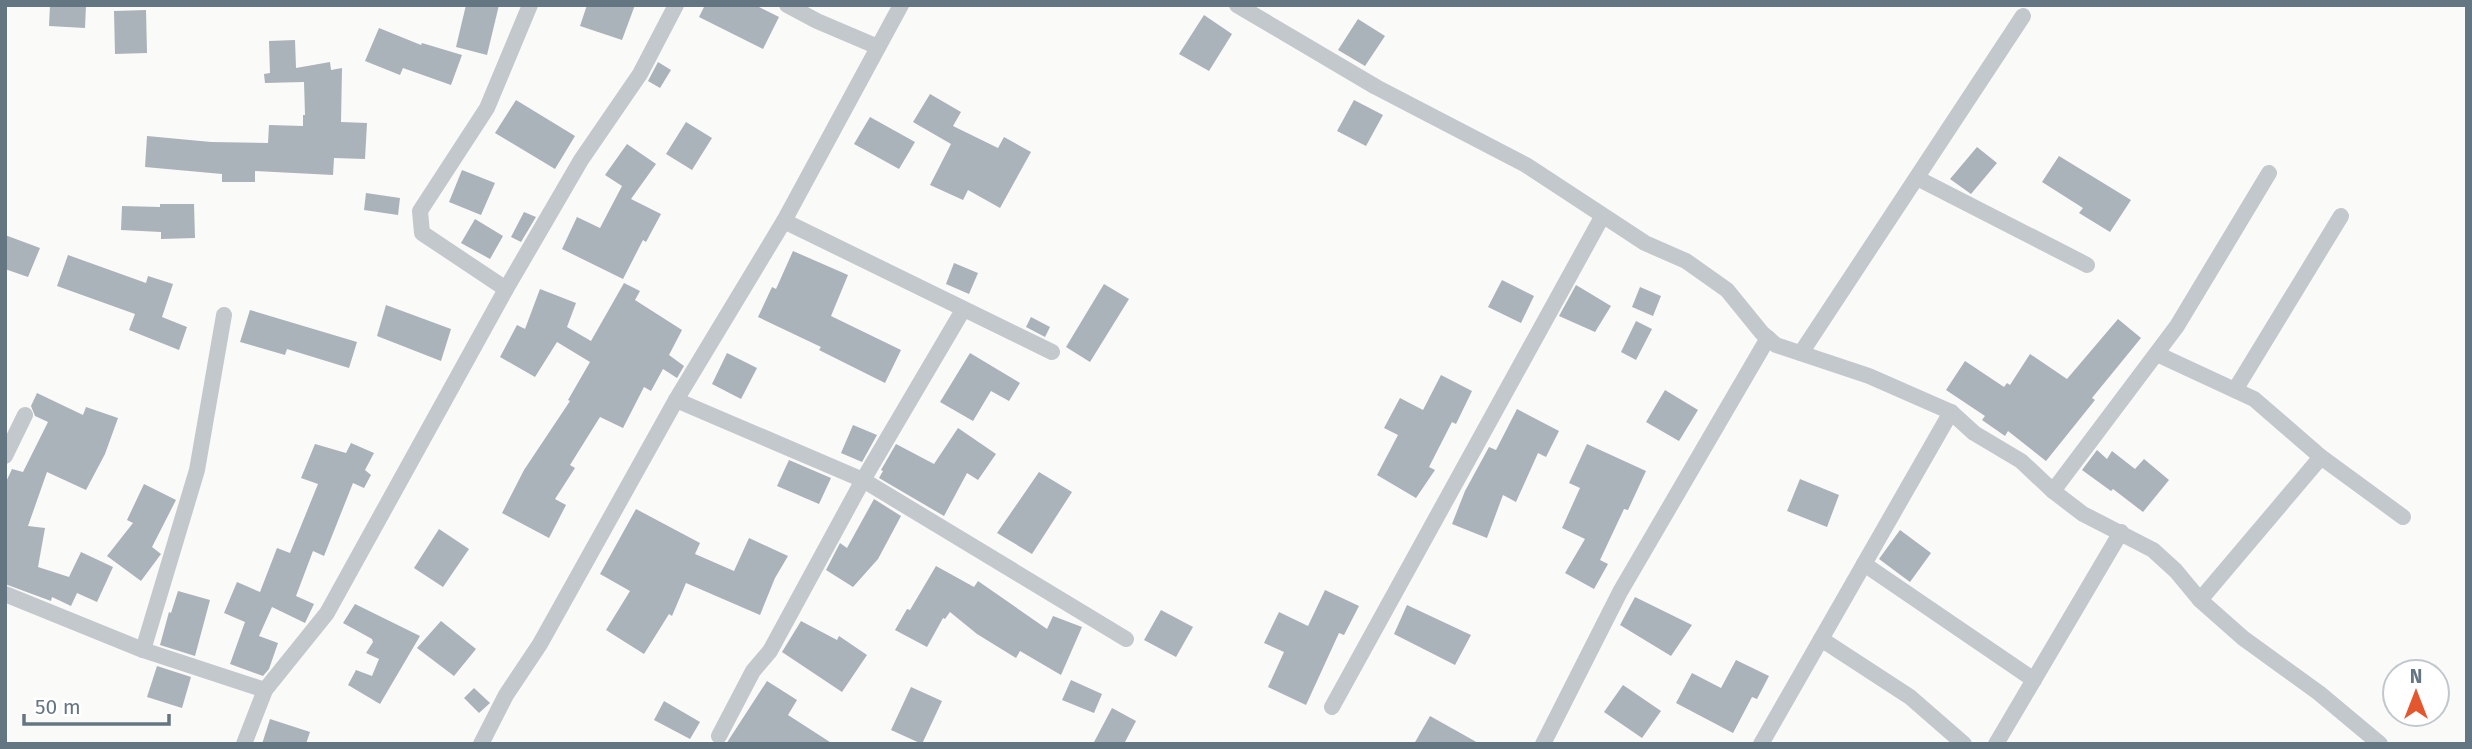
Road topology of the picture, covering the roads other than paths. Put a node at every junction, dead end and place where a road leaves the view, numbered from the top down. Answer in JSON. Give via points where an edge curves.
{"nodes":[{"id":1,"x":530,"y":5,"type":"edge"},
{"id":2,"x":676,"y":5,"type":"edge"},
{"id":3,"x":787,"y":5,"type":"edge"},
{"id":4,"x":901,"y":5,"type":"edge"},
{"id":5,"x":1238,"y":5,"type":"edge"},
{"id":6,"x":2023,"y":16,"type":"dead end"},
{"id":7,"x":878,"y":47,"type":"junction"},
{"id":8,"x":2269,"y":173,"type":"dead end"},
{"id":9,"x":1917,"y":177,"type":"junction"},
{"id":10,"x":2341,"y":216,"type":"dead end"},
{"id":11,"x":1602,"y":217,"type":"junction"},
{"id":12,"x":784,"y":221,"type":"junction"},
{"id":13,"x":2087,"y":265,"type":"dead end"},
{"id":14,"x":506,"y":289,"type":"junction"},
{"id":15,"x":963,"y":310,"type":"junction"},
{"id":16,"x":224,"y":315,"type":"dead end"},
{"id":17,"x":1768,"y":338,"type":"junction"},
{"id":18,"x":1052,"y":352,"type":"dead end"},
{"id":19,"x":1801,"y":353,"type":"junction"},
{"id":20,"x":2157,"y":354,"type":"junction"},
{"id":21,"x":2235,"y":390,"type":"junction"},
{"id":22,"x":676,"y":400,"type":"junction"},
{"id":23,"x":1951,"y":412,"type":"junction"},
{"id":24,"x":25,"y":415,"type":"dead end"},
{"id":25,"x":5,"y":456,"type":"edge"},
{"id":26,"x":2320,"y":457,"type":"junction"},
{"id":27,"x":863,"y":480,"type":"junction"},
{"id":28,"x":2053,"y":491,"type":"junction"},
{"id":29,"x":2403,"y":517,"type":"dead end"},
{"id":30,"x":2121,"y":532,"type":"junction"},
{"id":31,"x":1864,"y":564,"type":"junction"},
{"id":32,"x":5,"y":594,"type":"edge"},
{"id":33,"x":2200,"y":600,"type":"junction"},
{"id":34,"x":1126,"y":639,"type":"dead end"},
{"id":35,"x":1821,"y":639,"type":"junction"},
{"id":36,"x":143,"y":650,"type":"junction"},
{"id":37,"x":2034,"y":680,"type":"junction"},
{"id":38,"x":265,"y":690,"type":"junction"},
{"id":39,"x":1332,"y":707,"type":"dead end"},
{"id":40,"x":719,"y":736,"type":"dead end"},
{"id":41,"x":243,"y":744,"type":"edge"},
{"id":42,"x":481,"y":744,"type":"edge"},
{"id":43,"x":1543,"y":744,"type":"edge"},
{"id":44,"x":1761,"y":744,"type":"edge"},
{"id":45,"x":1964,"y":744,"type":"edge"},
{"id":46,"x":1996,"y":744,"type":"edge"},
{"id":47,"x":2381,"y":744,"type":"edge"}],
"edges":[{"from":1,"to":14,"type":"street","via":[[487,108],[420,211],[422,233]]},
{"from":2,"to":14,"type":"street","via":[[640,74],[582,160]]},
{"from":3,"to":7,"type":"street"},
{"from":4,"to":7,"type":"street"},
{"from":5,"to":11,"type":"street","via":[[1376,87],[1526,165]]},
{"from":6,"to":9,"type":"street"},
{"from":7,"to":12,"type":"street"},
{"from":8,"to":20,"type":"street"},
{"from":9,"to":13,"type":"street"},
{"from":9,"to":19,"type":"street"},
{"from":10,"to":21,"type":"street"},
{"from":11,"to":17,"type":"street","via":[[1686,261],[1727,289]]},
{"from":11,"to":39,"type":"street"},
{"from":12,"to":15,"type":"street"},
{"from":12,"to":22,"type":"street"},
{"from":14,"to":38,"type":"street","via":[[327,613]]},
{"from":15,"to":18,"type":"street"},
{"from":15,"to":27,"type":"street"},
{"from":16,"to":36,"type":"street","via":[[197,470]]},
{"from":17,"to":19,"type":"street"},
{"from":17,"to":43,"type":"street","via":[[1619,592]]},
{"from":19,"to":23,"type":"street"},
{"from":20,"to":21,"type":"street"},
{"from":20,"to":28,"type":"street"},
{"from":21,"to":26,"type":"street","via":[[2262,405]]},
{"from":22,"to":27,"type":"street"},
{"from":22,"to":42,"type":"street"},
{"from":23,"to":28,"type":"street","via":[[1974,433],[2021,461]]},
{"from":23,"to":31,"type":"street"},
{"from":24,"to":25,"type":"street"},
{"from":26,"to":29,"type":"street"},
{"from":26,"to":33,"type":"street"},
{"from":27,"to":34,"type":"street"},
{"from":27,"to":40,"type":"street"},
{"from":28,"to":30,"type":"street"},
{"from":30,"to":33,"type":"street","via":[[2153,550]]},
{"from":30,"to":37,"type":"street"},
{"from":31,"to":35,"type":"street"},
{"from":31,"to":37,"type":"street"},
{"from":32,"to":36,"type":"street"},
{"from":33,"to":47,"type":"street"},
{"from":35,"to":44,"type":"street"},
{"from":35,"to":45,"type":"street","via":[[1910,697]]},
{"from":36,"to":38,"type":"street"},
{"from":37,"to":46,"type":"street"},
{"from":38,"to":41,"type":"street"}]}
